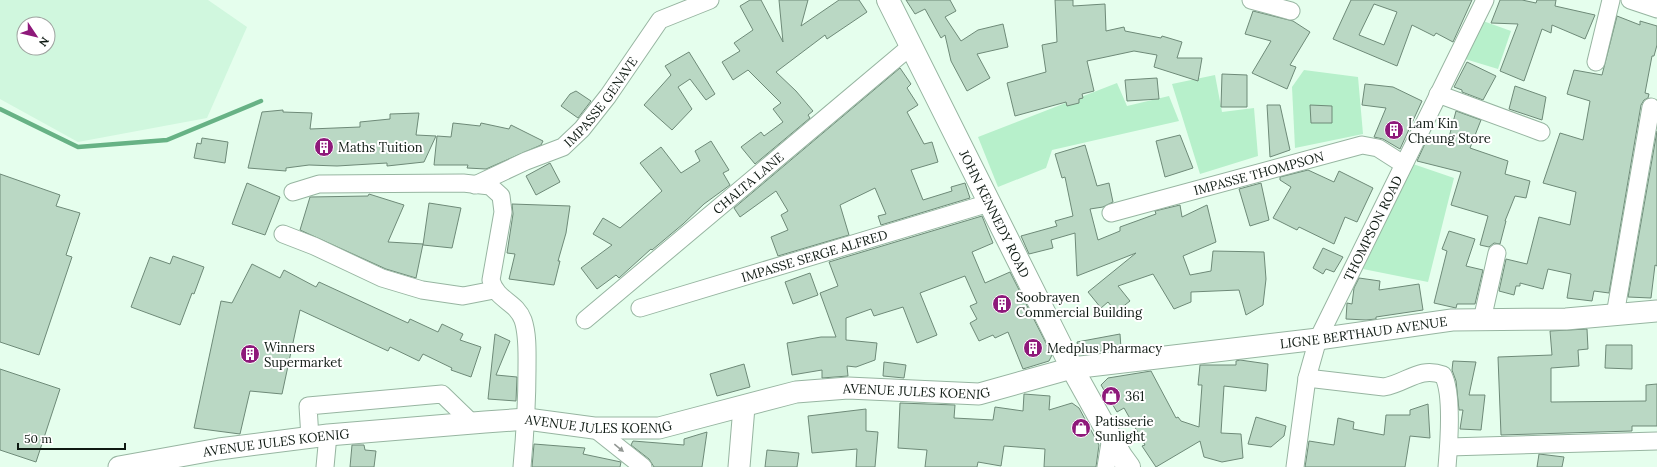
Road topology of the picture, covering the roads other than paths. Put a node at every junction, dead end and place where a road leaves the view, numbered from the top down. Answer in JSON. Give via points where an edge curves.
{"nodes":[{"id":1,"x":710,"y":0,"type":"edge"},
{"id":2,"x":888,"y":0,"type":"edge"},
{"id":3,"x":1251,"y":0,"type":"edge"},
{"id":4,"x":1485,"y":0,"type":"edge"},
{"id":5,"x":1611,"y":0,"type":"edge"},
{"id":6,"x":1630,"y":0,"type":"edge"},
{"id":7,"x":1657,"y":9,"type":"edge"},
{"id":8,"x":1291,"y":11,"type":"dead end"},
{"id":9,"x":911,"y":46,"type":"junction"},
{"id":10,"x":1596,"y":62,"type":"dead end"},
{"id":11,"x":1438,"y":94,"type":"junction"},
{"id":12,"x":1651,"y":108,"type":"dead end"},
{"id":13,"x":1541,"y":132,"type":"dead end"},
{"id":14,"x":1403,"y":164,"type":"junction"},
{"id":15,"x":483,"y":185,"type":"junction"},
{"id":16,"x":294,"y":192,"type":"dead end"},
{"id":17,"x":989,"y":203,"type":"junction"},
{"id":18,"x":1112,"y":213,"type":"dead end"},
{"id":19,"x":283,"y":234,"type":"dead end"},
{"id":20,"x":1497,"y":253,"type":"dead end"},
{"id":21,"x":494,"y":290,"type":"junction"},
{"id":22,"x":640,"y":308,"type":"dead end"},
{"id":23,"x":1657,"y":311,"type":"edge"},
{"id":24,"x":1614,"y":315,"type":"junction"},
{"id":25,"x":584,"y":320,"type":"dead end"},
{"id":26,"x":1482,"y":320,"type":"junction"},
{"id":27,"x":1318,"y":339,"type":"junction"},
{"id":28,"x":1072,"y":368,"type":"junction"},
{"id":29,"x":1307,"y":378,"type":"junction"},
{"id":30,"x":744,"y":407,"type":"junction"},
{"id":31,"x":527,"y":419,"type":"junction"},
{"id":32,"x":472,"y":423,"type":"junction"},
{"id":33,"x":594,"y":428,"type":"junction"},
{"id":34,"x":319,"y":436,"type":"junction"},
{"id":35,"x":1110,"y":437,"type":"junction"},
{"id":36,"x":1657,"y":442,"type":"edge"},
{"id":37,"x":1449,"y":447,"type":"junction"},
{"id":38,"x":119,"y":467,"type":"edge"},
{"id":39,"x":325,"y":467,"type":"edge"},
{"id":40,"x":522,"y":467,"type":"edge"},
{"id":41,"x":643,"y":467,"type":"edge"},
{"id":42,"x":739,"y":467,"type":"edge"},
{"id":43,"x":1106,"y":467,"type":"edge"},
{"id":44,"x":1129,"y":467,"type":"edge"},
{"id":45,"x":1295,"y":467,"type":"edge"},
{"id":46,"x":1447,"y":467,"type":"edge"}],
"edges":[{"from":1,"to":15,"type":"street","via":[[660,20],[653,45],[584,138],[566,152]]},
{"from":2,"to":9,"type":"main road","name":"JOHN KENNEDY ROAD"},
{"from":3,"to":8,"type":"street"},
{"from":4,"to":11,"type":"street","name":"THOMPSON ROAD"},
{"from":5,"to":10,"type":"street"},
{"from":6,"to":7,"type":"street"},
{"from":9,"to":17,"type":"main road","name":"JOHN KENNEDY ROAD"},
{"from":9,"to":25,"type":"street","name":"CHALTA LANE"},
{"from":11,"to":13,"type":"street"},
{"from":11,"to":14,"type":"street","name":"THOMPSON ROAD"},
{"from":12,"to":24,"type":"street"},
{"from":14,"to":18,"type":"street","name":"IMPASSE THOMPSON","via":[[1378,148],[1362,145]]},
{"from":14,"to":27,"type":"street","name":"THOMPSON ROAD"},
{"from":15,"to":16,"type":"street","via":[[319,184]]},
{"from":15,"to":21,"type":"street","via":[[500,196],[503,212],[491,280]]},
{"from":17,"to":22,"type":"street","name":"IMPASSE SERGE ALFRED"},
{"from":17,"to":28,"type":"main road","name":"JOHN KENNEDY ROAD"},
{"from":19,"to":21,"type":"street","via":[[382,278],[422,290],[463,296]]},
{"from":20,"to":26,"type":"street"},
{"from":21,"to":31,"type":"street","via":[[515,307],[522,319],[527,346]]},
{"from":23,"to":24,"type":"street","name":"LIGNE BERTHAUD AVENUE"},
{"from":24,"to":26,"type":"street","name":"LIGNE BERTHAUD AVENUE","via":[[1566,319]]},
{"from":26,"to":27,"type":"street","name":"LIGNE BERTHAUD AVENUE","via":[[1452,320]]},
{"from":27,"to":28,"type":"street","name":"LIGNE BERTHAUD AVENUE"},
{"from":27,"to":29,"type":"street","name":"THOMPSON ROAD"},
{"from":28,"to":30,"type":"street","name":"AVENUE JULES KOENIG","via":[[979,394],[848,388],[796,392]]},
{"from":28,"to":35,"type":"main road","name":"JOHN KENNEDY ROAD"},
{"from":29,"to":37,"type":"street","via":[[1384,387],[1396,385],[1423,372],[1442,374],[1448,384]]},
{"from":29,"to":45,"type":"street","name":"THOMPSON ROAD"},
{"from":30,"to":33,"type":"street","name":"AVENUE JULES KOENIG","via":[[659,428]]},
{"from":30,"to":42,"type":"street"},
{"from":31,"to":32,"type":"street","name":"AVENUE JULES KOENIG"},
{"from":31,"to":33,"type":"street","name":"AVENUE JULES KOENIG"},
{"from":31,"to":40,"type":"street"},
{"from":32,"to":34,"type":"street","name":"AVENUE JULES KOENIG"},
{"from":32,"to":34,"type":"street","via":[[442,394],[308,406]]},
{"from":33,"to":41,"type":"street","one_way":true},
{"from":34,"to":38,"type":"street","name":"AVENUE JULES KOENIG","via":[[219,449]]},
{"from":34,"to":39,"type":"street"},
{"from":35,"to":43,"type":"street"},
{"from":35,"to":44,"type":"main road","name":"JOHN KENNEDY ROAD"},
{"from":36,"to":37,"type":"street"},
{"from":37,"to":46,"type":"street"}]}
